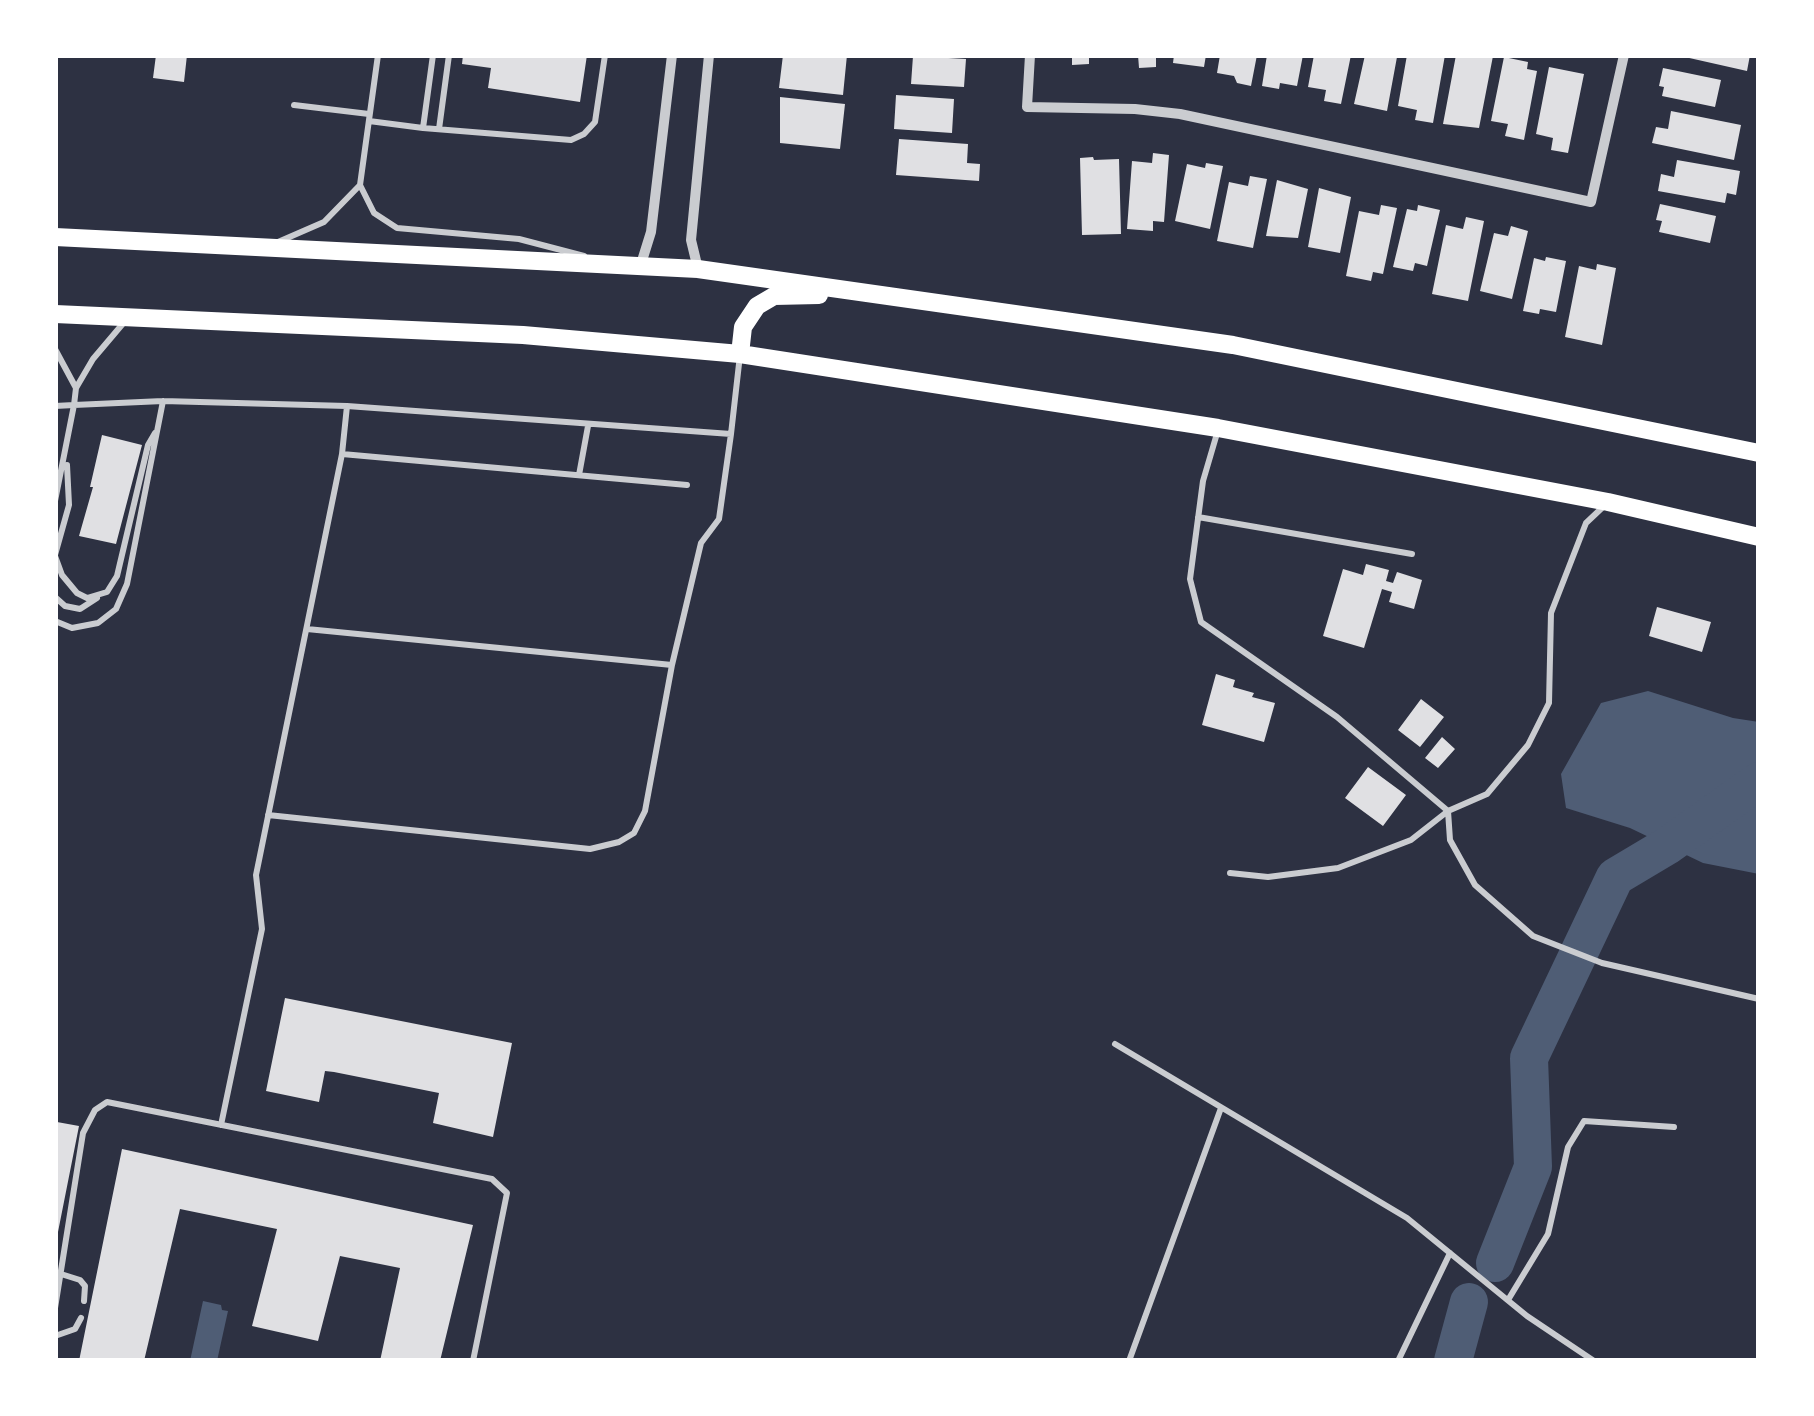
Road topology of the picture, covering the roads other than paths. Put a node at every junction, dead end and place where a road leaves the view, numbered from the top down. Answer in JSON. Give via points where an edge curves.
{"nodes":[{"id":1,"x":378,"y":55,"type":"edge"},
{"id":2,"x":433,"y":55,"type":"edge"},
{"id":3,"x":449,"y":55,"type":"edge"},
{"id":4,"x":605,"y":55,"type":"edge"},
{"id":5,"x":672,"y":55,"type":"edge"},
{"id":6,"x":709,"y":55,"type":"edge"},
{"id":7,"x":1030,"y":55,"type":"edge"},
{"id":8,"x":1624,"y":55,"type":"edge"},
{"id":9,"x":294,"y":105,"type":"dead end"},
{"id":10,"x":369,"y":118,"type":"junction"},
{"id":11,"x":423,"y":128,"type":"junction"},
{"id":12,"x":439,"y":129,"type":"junction"},
{"id":13,"x":360,"y":184,"type":"junction"},
{"id":14,"x":55,"y":237,"type":"edge"},
{"id":15,"x":264,"y":247,"type":"junction"},
{"id":16,"x":602,"y":262,"type":"junction"},
{"id":17,"x":640,"y":264,"type":"junction"},
{"id":18,"x":698,"y":269,"type":"junction"},
{"id":19,"x":880,"y":296,"type":"junction"},
{"id":20,"x":55,"y":314,"type":"edge"},
{"id":21,"x":129,"y":316,"type":"junction"},
{"id":22,"x":55,"y":349,"type":"edge"},
{"id":23,"x":740,"y":354,"type":"junction"},
{"id":24,"x":76,"y":388,"type":"junction"},
{"id":25,"x":163,"y":401,"type":"junction"},
{"id":26,"x":74,"y":405,"type":"junction"},
{"id":27,"x":55,"y":406,"type":"edge"},
{"id":28,"x":347,"y":406,"type":"junction"},
{"id":29,"x":588,"y":426,"type":"junction"},
{"id":30,"x":158,"y":427,"type":"junction"},
{"id":31,"x":1218,"y":428,"type":"junction"},
{"id":32,"x":730,"y":434,"type":"junction"},
{"id":33,"x":1759,"y":453,"type":"edge"},
{"id":34,"x":67,"y":454,"type":"junction"},
{"id":35,"x":342,"y":454,"type":"junction"},
{"id":36,"x":579,"y":476,"type":"junction"},
{"id":37,"x":687,"y":486,"type":"dead end"},
{"id":38,"x":55,"y":500,"type":"edge"},
{"id":39,"x":1608,"y":502,"type":"junction"},
{"id":40,"x":1198,"y":518,"type":"junction"},
{"id":41,"x":1759,"y":537,"type":"edge"},
{"id":42,"x":1412,"y":554,"type":"dead end"},
{"id":43,"x":55,"y":556,"type":"edge"},
{"id":44,"x":101,"y":596,"type":"junction"},
{"id":45,"x":55,"y":597,"type":"edge"},
{"id":46,"x":55,"y":621,"type":"edge"},
{"id":47,"x":306,"y":629,"type":"junction"},
{"id":48,"x":672,"y":665,"type":"junction"},
{"id":49,"x":1448,"y":812,"type":"junction"},
{"id":50,"x":268,"y":815,"type":"junction"},
{"id":51,"x":1230,"y":872,"type":"dead end"},
{"id":52,"x":1759,"y":999,"type":"edge"},
{"id":53,"x":1115,"y":1044,"type":"dead end"},
{"id":54,"x":1221,"y":1108,"type":"junction"},
{"id":55,"x":221,"y":1124,"type":"junction"},
{"id":56,"x":1674,"y":1128,"type":"dead end"},
{"id":57,"x":1450,"y":1253,"type":"junction"},
{"id":58,"x":61,"y":1274,"type":"junction"},
{"id":59,"x":1508,"y":1300,"type":"junction"},
{"id":60,"x":84,"y":1301,"type":"dead end"},
{"id":61,"x":55,"y":1308,"type":"edge"},
{"id":62,"x":81,"y":1318,"type":"dead end"},
{"id":63,"x":55,"y":1336,"type":"edge"},
{"id":64,"x":473,"y":1361,"type":"edge"},
{"id":65,"x":1129,"y":1361,"type":"edge"},
{"id":66,"x":1398,"y":1361,"type":"edge"},
{"id":67,"x":1594,"y":1361,"type":"edge"}],
"edges":[{"from":1,"to":10,"type":"lane"},
{"from":2,"to":11,"type":"lane"},
{"from":3,"to":12,"type":"lane"},
{"from":4,"to":12,"type":"lane","via":[[594,122],[584,134],[570,140]]},
{"from":5,"to":17,"type":"street","via":[[651,232]]},
{"from":6,"to":18,"type":"street","via":[[692,240]]},
{"from":7,"to":8,"type":"street","via":[[1027,106],[1180,114],[1591,202]]},
{"from":9,"to":10,"type":"lane"},
{"from":10,"to":11,"type":"lane"},
{"from":10,"to":13,"type":"lane"},
{"from":11,"to":12,"type":"lane"},
{"from":13,"to":15,"type":"lane","via":[[324,222]]},
{"from":13,"to":16,"type":"lane","via":[[374,213],[397,228],[518,239]]},
{"from":14,"to":15,"type":"main road"},
{"from":15,"to":16,"type":"main road"},
{"from":16,"to":17,"type":"main road"},
{"from":17,"to":18,"type":"main road"},
{"from":18,"to":19,"type":"main road"},
{"from":19,"to":23,"type":"main road","via":[[774,296],[743,327]]},
{"from":19,"to":33,"type":"main road","via":[[1234,346]]},
{"from":20,"to":21,"type":"main road"},
{"from":21,"to":23,"type":"main road","via":[[523,335]]},
{"from":21,"to":24,"type":"lane"},
{"from":22,"to":24,"type":"lane"},
{"from":23,"to":31,"type":"main road"},
{"from":23,"to":32,"type":"lane"},
{"from":24,"to":26,"type":"lane"},
{"from":25,"to":26,"type":"lane"},
{"from":25,"to":28,"type":"lane"},
{"from":25,"to":30,"type":"lane"},
{"from":26,"to":27,"type":"lane"},
{"from":26,"to":34,"type":"lane"},
{"from":28,"to":29,"type":"lane"},
{"from":28,"to":35,"type":"lane"},
{"from":29,"to":32,"type":"lane"},
{"from":29,"to":36,"type":"lane"},
{"from":30,"to":44,"type":"lane","via":[[117,576]]},
{"from":30,"to":46,"type":"lane","via":[[127,584],[116,608],[98,623],[72,628]]},
{"from":31,"to":39,"type":"main road"},
{"from":31,"to":40,"type":"lane"},
{"from":32,"to":48,"type":"lane","via":[[719,519],[701,543]]},
{"from":34,"to":38,"type":"lane"},
{"from":34,"to":43,"type":"lane","via":[[68,505]]},
{"from":35,"to":36,"type":"lane"},
{"from":35,"to":47,"type":"lane"},
{"from":36,"to":37,"type":"lane"},
{"from":39,"to":41,"type":"main road"},
{"from":39,"to":49,"type":"lane","via":[[1586,523],[1551,613],[1549,702],[1528,745],[1487,794]]},
{"from":40,"to":42,"type":"lane"},
{"from":40,"to":49,"type":"lane","via":[[1190,579],[1200,622],[1337,717]]},
{"from":43,"to":44,"type":"lane","via":[[78,593]]},
{"from":44,"to":45,"type":"lane","via":[[80,609]]},
{"from":47,"to":48,"type":"lane"},
{"from":47,"to":50,"type":"lane"},
{"from":48,"to":50,"type":"lane","via":[[646,811],[634,833],[608,846],[590,850]]},
{"from":49,"to":51,"type":"lane","via":[[1412,840],[1338,868],[1268,877]]},
{"from":49,"to":52,"type":"lane","via":[[1450,840],[1475,884],[1533,936],[1602,963]]},
{"from":50,"to":55,"type":"lane","via":[[256,875],[262,929]]},
{"from":53,"to":54,"type":"lane"},
{"from":54,"to":57,"type":"lane","via":[[1407,1218]]},
{"from":54,"to":65,"type":"lane"},
{"from":55,"to":58,"type":"lane","via":[[107,1102],[95,1110],[83,1133]]},
{"from":55,"to":64,"type":"lane","via":[[492,1180],[507,1194]]},
{"from":56,"to":59,"type":"lane","via":[[1584,1121],[1568,1147],[1548,1234]]},
{"from":57,"to":59,"type":"lane"},
{"from":57,"to":66,"type":"lane"},
{"from":58,"to":60,"type":"lane","via":[[80,1280]]},
{"from":58,"to":61,"type":"lane"},
{"from":59,"to":67,"type":"lane"},
{"from":62,"to":63,"type":"lane","via":[[75,1329]]}]}
